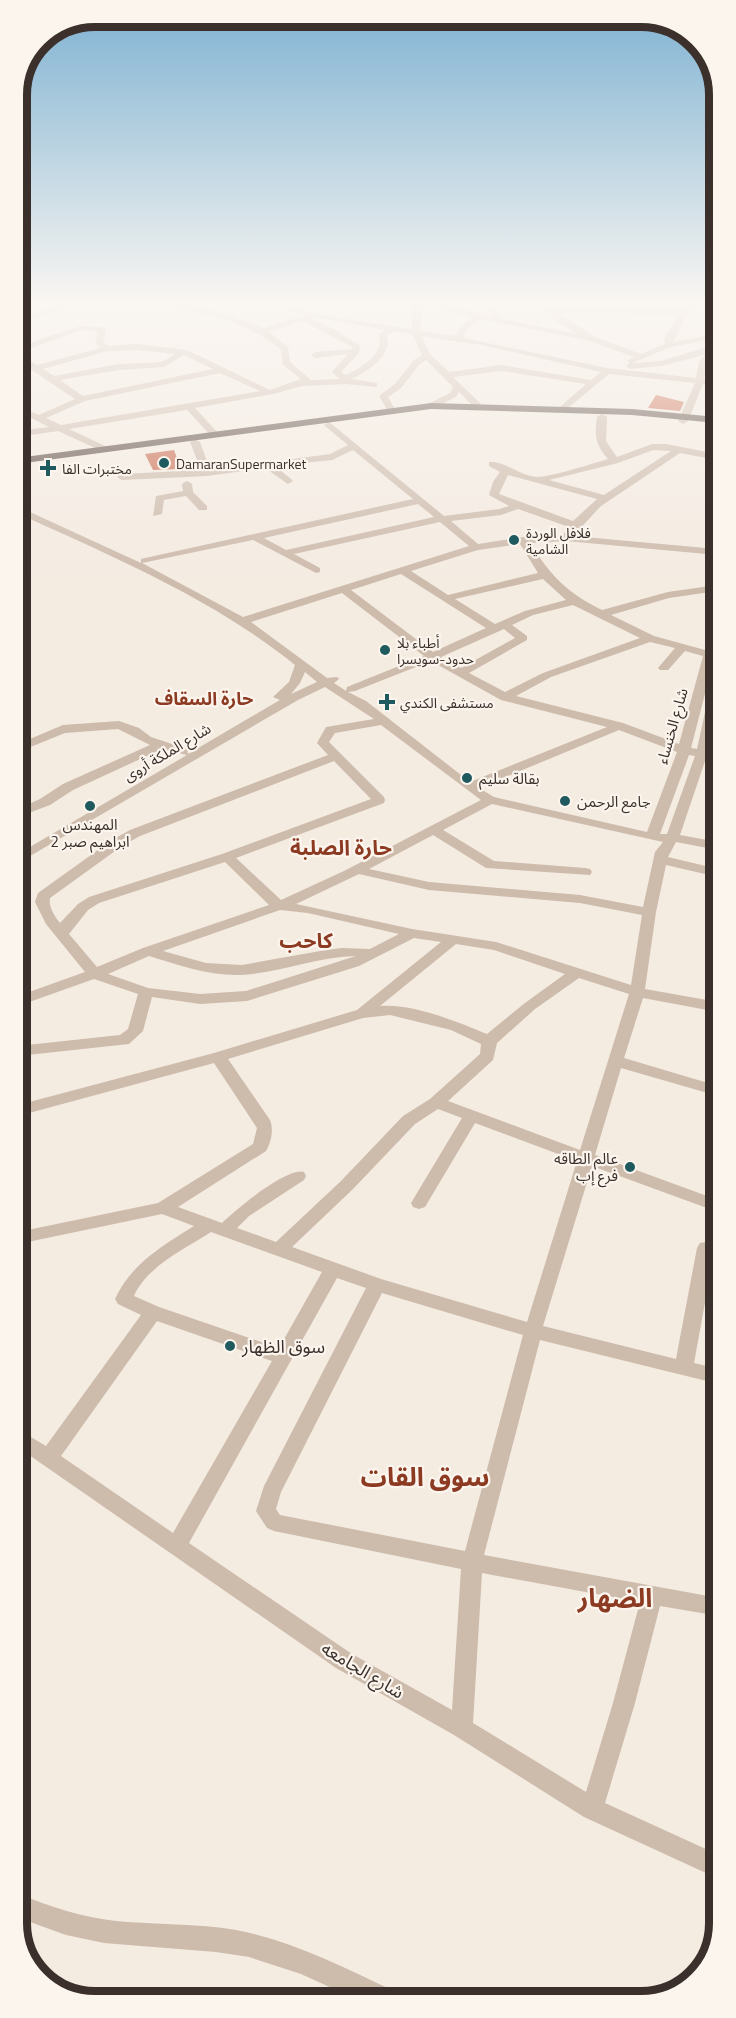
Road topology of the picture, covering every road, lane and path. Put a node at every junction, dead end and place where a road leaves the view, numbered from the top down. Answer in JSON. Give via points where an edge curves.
{"nodes":[{"id":1,"x":76,"y":395,"type":"edge"},
{"id":2,"x":100,"y":395,"type":"edge"},
{"id":3,"x":251,"y":395,"type":"edge"},
{"id":4,"x":383,"y":395,"type":"edge"},
{"id":5,"x":453,"y":395,"type":"edge"},
{"id":6,"x":467,"y":395,"type":"edge"},
{"id":7,"x":578,"y":395,"type":"edge"},
{"id":8,"x":696,"y":395,"type":"edge"},
{"id":9,"x":82,"y":399,"type":"junction"},
{"id":10,"x":431,"y":406,"type":"junction"},
{"id":11,"x":478,"y":406,"type":"junction"},
{"id":12,"x":189,"y":407,"type":"junction"},
{"id":13,"x":391,"y":409,"type":"junction"},
{"id":14,"x":562,"y":409,"type":"junction"},
{"id":15,"x":499,"y":410,"type":"junction"},
{"id":16,"x":27,"y":413,"type":"edge"},
{"id":17,"x":602,"y":417,"type":"junction"},
{"id":18,"x":39,"y":418,"type":"junction"},
{"id":19,"x":685,"y":418,"type":"junction"},
{"id":20,"x":709,"y":420,"type":"edge"},
{"id":21,"x":709,"y":424,"type":"edge"},
{"id":22,"x":328,"y":425,"type":"junction"},
{"id":23,"x":62,"y":428,"type":"junction"},
{"id":24,"x":27,"y":433,"type":"edge"},
{"id":25,"x":214,"y":435,"type":"junction"},
{"id":26,"x":195,"y":442,"type":"junction"},
{"id":27,"x":354,"y":446,"type":"junction"},
{"id":28,"x":104,"y":449,"type":"junction"},
{"id":29,"x":678,"y":450,"type":"junction"},
{"id":30,"x":709,"y":456,"type":"edge"},
{"id":31,"x":27,"y":460,"type":"edge"},
{"id":32,"x":615,"y":461,"type":"junction"},
{"id":33,"x":266,"y":464,"type":"junction"},
{"id":34,"x":492,"y":464,"type":"dead end"},
{"id":35,"x":27,"y":466,"type":"edge"},
{"id":36,"x":506,"y":471,"type":"junction"},
{"id":37,"x":207,"y":473,"type":"junction"},
{"id":38,"x":185,"y":475,"type":"junction"},
{"id":39,"x":122,"y":477,"type":"dead end"},
{"id":40,"x":541,"y":479,"type":"junction"},
{"id":41,"x":288,"y":481,"type":"dead end"},
{"id":42,"x":188,"y":493,"type":"junction"},
{"id":43,"x":603,"y":498,"type":"junction"},
{"id":44,"x":419,"y":501,"type":"junction"},
{"id":45,"x":519,"y":506,"type":"junction"},
{"id":46,"x":203,"y":508,"type":"dead end"},
{"id":47,"x":27,"y":513,"type":"edge"},
{"id":48,"x":27,"y":513,"type":"edge"},
{"id":49,"x":157,"y":514,"type":"dead end"},
{"id":50,"x":440,"y":519,"type":"junction"},
{"id":51,"x":574,"y":525,"type":"junction"},
{"id":52,"x":254,"y":537,"type":"junction"},
{"id":53,"x":566,"y":538,"type":"junction"},
{"id":54,"x":523,"y":540,"type":"junction"},
{"id":55,"x":476,"y":548,"type":"junction"},
{"id":56,"x":709,"y":551,"type":"edge"},
{"id":57,"x":285,"y":553,"type":"junction"},
{"id":58,"x":146,"y":561,"type":"junction"},
{"id":59,"x":316,"y":570,"type":"dead end"},
{"id":60,"x":403,"y":571,"type":"junction"},
{"id":61,"x":545,"y":575,"type":"junction"},
{"id":62,"x":342,"y":589,"type":"junction"},
{"id":63,"x":709,"y":589,"type":"edge"},
{"id":64,"x":448,"y":598,"type":"junction"},
{"id":65,"x":574,"y":601,"type":"junction"},
{"id":66,"x":602,"y":614,"type":"junction"},
{"id":67,"x":249,"y":619,"type":"junction"},
{"id":68,"x":498,"y":626,"type":"junction"},
{"id":69,"x":650,"y":638,"type":"junction"},
{"id":70,"x":681,"y":647,"type":"junction"},
{"id":71,"x":709,"y":655,"type":"edge"},
{"id":72,"x":432,"y":657,"type":"junction"},
{"id":73,"x":301,"y":662,"type":"junction"},
{"id":74,"x":664,"y":668,"type":"dead end"},
{"id":75,"x":709,"y":669,"type":"edge"},
{"id":76,"x":461,"y":673,"type":"junction"},
{"id":77,"x":331,"y":680,"type":"junction"},
{"id":78,"x":346,"y":691,"type":"junction"},
{"id":79,"x":290,"y":695,"type":"junction"},
{"id":80,"x":505,"y":697,"type":"junction"},
{"id":81,"x":383,"y":721,"type":"junction"},
{"id":82,"x":709,"y":721,"type":"edge"},
{"id":83,"x":619,"y":726,"type":"junction"},
{"id":84,"x":27,"y":744,"type":"edge"},
{"id":85,"x":160,"y":745,"type":"junction"},
{"id":86,"x":684,"y":750,"type":"junction"},
{"id":87,"x":183,"y":752,"type":"junction"},
{"id":88,"x":702,"y":753,"type":"junction"},
{"id":89,"x":709,"y":755,"type":"edge"},
{"id":90,"x":336,"y":756,"type":"junction"},
{"id":91,"x":469,"y":787,"type":"junction"},
{"id":92,"x":490,"y":800,"type":"junction"},
{"id":93,"x":27,"y":809,"type":"edge"},
{"id":94,"x":434,"y":830,"type":"junction"},
{"id":95,"x":652,"y":837,"type":"junction"},
{"id":96,"x":672,"y":838,"type":"junction"},
{"id":97,"x":709,"y":844,"type":"edge"},
{"id":98,"x":27,"y":845,"type":"edge"},
{"id":99,"x":27,"y":854,"type":"edge"},
{"id":100,"x":661,"y":856,"type":"junction"},
{"id":101,"x":228,"y":857,"type":"junction"},
{"id":102,"x":357,"y":870,"type":"junction"},
{"id":103,"x":709,"y":870,"type":"edge"},
{"id":104,"x":585,"y":872,"type":"dead end"},
{"id":105,"x":279,"y":906,"type":"junction"},
{"id":106,"x":649,"y":912,"type":"junction"},
{"id":107,"x":412,"y":933,"type":"junction"},
{"id":108,"x":62,"y":934,"type":"junction"},
{"id":109,"x":453,"y":939,"type":"junction"},
{"id":110,"x":147,"y":951,"type":"junction"},
{"id":111,"x":375,"y":954,"type":"junction"},
{"id":112,"x":577,"y":972,"type":"junction"},
{"id":113,"x":94,"y":974,"type":"junction"},
{"id":114,"x":146,"y":992,"type":"junction"},
{"id":115,"x":637,"y":992,"type":"junction"},
{"id":116,"x":27,"y":998,"type":"edge"},
{"id":117,"x":709,"y":1005,"type":"edge"},
{"id":118,"x":362,"y":1013,"type":"junction"},
{"id":119,"x":489,"y":1041,"type":"junction"},
{"id":120,"x":27,"y":1051,"type":"edge"},
{"id":121,"x":218,"y":1058,"type":"junction"},
{"id":122,"x":615,"y":1061,"type":"junction"},
{"id":123,"x":709,"y":1088,"type":"edge"},
{"id":124,"x":436,"y":1103,"type":"junction"},
{"id":125,"x":27,"y":1110,"type":"edge"},
{"id":126,"x":471,"y":1116,"type":"junction"},
{"id":127,"x":588,"y":1158,"type":"junction"},
{"id":128,"x":298,"y":1176,"type":"dead end"},
{"id":129,"x":419,"y":1203,"type":"dead end"},
{"id":130,"x":709,"y":1203,"type":"edge"},
{"id":131,"x":163,"y":1208,"type":"junction"},
{"id":132,"x":217,"y":1227,"type":"junction"},
{"id":133,"x":27,"y":1236,"type":"edge"},
{"id":134,"x":706,"y":1248,"type":"dead end"},
{"id":135,"x":278,"y":1250,"type":"junction"},
{"id":136,"x":332,"y":1271,"type":"junction"},
{"id":137,"x":377,"y":1285,"type":"junction"},
{"id":138,"x":153,"y":1312,"type":"junction"},
{"id":139,"x":533,"y":1331,"type":"junction"},
{"id":140,"x":283,"y":1357,"type":"junction"},
{"id":141,"x":684,"y":1368,"type":"junction"},
{"id":142,"x":709,"y":1374,"type":"edge"},
{"id":143,"x":27,"y":1441,"type":"edge"},
{"id":144,"x":49,"y":1457,"type":"junction"},
{"id":145,"x":177,"y":1545,"type":"junction"},
{"id":146,"x":472,"y":1562,"type":"junction"},
{"id":147,"x":652,"y":1595,"type":"junction"},
{"id":148,"x":709,"y":1605,"type":"edge"},
{"id":149,"x":462,"y":1728,"type":"junction"},
{"id":150,"x":592,"y":1809,"type":"junction"},
{"id":151,"x":709,"y":1862,"type":"edge"},
{"id":152,"x":27,"y":1910,"type":"edge"},
{"id":153,"x":367,"y":1991,"type":"edge"}],
"edges":[{"from":1,"to":9,"type":"street"},
{"from":2,"to":9,"type":"street"},
{"from":3,"to":12,"type":"street"},
{"from":4,"to":13,"type":"street"},
{"from":5,"to":10,"type":"street"},
{"from":6,"to":11,"type":"street"},
{"from":7,"to":14,"type":"street"},
{"from":8,"to":19,"type":"street"},
{"from":9,"to":18,"type":"street"},
{"from":10,"to":11,"type":"highway"},
{"from":10,"to":13,"type":"highway"},
{"from":11,"to":15,"type":"highway"},
{"from":12,"to":23,"type":"street"},
{"from":12,"to":25,"type":"street"},
{"from":13,"to":25,"type":"highway"},
{"from":14,"to":15,"type":"highway"},
{"from":14,"to":19,"type":"highway"},
{"from":15,"to":17,"type":"highway"},
{"from":15,"to":22,"type":"highway","via":[[409,414]]},
{"from":16,"to":18,"type":"street"},
{"from":17,"to":19,"type":"highway"},
{"from":17,"to":32,"type":"street","via":[[602,447]]},
{"from":18,"to":23,"type":"street"},
{"from":19,"to":20,"type":"highway"},
{"from":19,"to":21,"type":"highway"},
{"from":22,"to":26,"type":"highway"},
{"from":22,"to":27,"type":"street"},
{"from":23,"to":24,"type":"street"},
{"from":23,"to":28,"type":"street"},
{"from":25,"to":28,"type":"highway"},
{"from":26,"to":35,"type":"highway"},
{"from":26,"to":37,"type":"street"},
{"from":27,"to":33,"type":"street","via":[[332,457]]},
{"from":27,"to":44,"type":"street"},
{"from":28,"to":31,"type":"highway"},
{"from":29,"to":30,"type":"street"},
{"from":29,"to":32,"type":"street","via":[[652,447]]},
{"from":29,"to":43,"type":"street"},
{"from":32,"to":40,"type":"street"},
{"from":33,"to":37,"type":"street"},
{"from":33,"to":41,"type":"street"},
{"from":34,"to":36,"type":"street"},
{"from":36,"to":40,"type":"street"},
{"from":36,"to":45,"type":"street","via":[[494,495]]},
{"from":37,"to":38,"type":"street"},
{"from":38,"to":39,"type":"street"},
{"from":38,"to":42,"type":"street"},
{"from":40,"to":43,"type":"street"},
{"from":42,"to":46,"type":"street"},
{"from":42,"to":49,"type":"street","via":[[159,498]]},
{"from":43,"to":51,"type":"street"},
{"from":44,"to":50,"type":"street"},
{"from":44,"to":52,"type":"street"},
{"from":45,"to":50,"type":"street","via":[[495,513]]},
{"from":45,"to":51,"type":"street"},
{"from":47,"to":58,"type":"street"},
{"from":48,"to":67,"type":"street"},
{"from":50,"to":55,"type":"street"},
{"from":50,"to":57,"type":"street"},
{"from":51,"to":53,"type":"street"},
{"from":52,"to":57,"type":"street"},
{"from":52,"to":58,"type":"street"},
{"from":53,"to":54,"type":"street"},
{"from":53,"to":56,"type":"street"},
{"from":54,"to":55,"type":"street"},
{"from":54,"to":61,"type":"street"},
{"from":55,"to":60,"type":"street"},
{"from":57,"to":59,"type":"street"},
{"from":58,"to":67,"type":"street","via":[[202,587]]},
{"from":60,"to":62,"type":"street"},
{"from":60,"to":64,"type":"street"},
{"from":61,"to":64,"type":"street"},
{"from":61,"to":65,"type":"street"},
{"from":62,"to":67,"type":"street"},
{"from":62,"to":72,"type":"street"},
{"from":63,"to":66,"type":"street","via":[[668,595]]},
{"from":64,"to":68,"type":"street"},
{"from":65,"to":66,"type":"street"},
{"from":65,"to":68,"type":"street"},
{"from":66,"to":69,"type":"street"},
{"from":67,"to":73,"type":"street"},
{"from":67,"to":77,"type":"street","via":[[285,636]]},
{"from":68,"to":72,"type":"street"},
{"from":68,"to":76,"type":"street","via":[[523,638]]},
{"from":69,"to":70,"type":"street"},
{"from":69,"to":80,"type":"street","via":[[547,675]]},
{"from":70,"to":71,"type":"street"},
{"from":70,"to":74,"type":"street"},
{"from":72,"to":76,"type":"street"},
{"from":72,"to":78,"type":"street"},
{"from":73,"to":77,"type":"street"},
{"from":73,"to":79,"type":"street"},
{"from":75,"to":86,"type":"street","name":"شارع الخنساء"},
{"from":76,"to":80,"type":"street"},
{"from":77,"to":78,"type":"street"},
{"from":77,"to":79,"type":"street","name":"شارع الملكة أروى"},
{"from":78,"to":79,"type":"street"},
{"from":78,"to":81,"type":"street"},
{"from":79,"to":87,"type":"street","name":"شارع الملكة أروى"},
{"from":79,"to":99,"type":"street","name":"شارع الملكة أروى"},
{"from":80,"to":83,"type":"street"},
{"from":81,"to":90,"type":"street","via":[[328,731],[323,743]]},
{"from":81,"to":91,"type":"street"},
{"from":82,"to":88,"type":"street"},
{"from":83,"to":86,"type":"street"},
{"from":83,"to":91,"type":"street"},
{"from":84,"to":85,"type":"street","via":[[63,729],[119,724]]},
{"from":85,"to":87,"type":"street"},
{"from":85,"to":93,"type":"street"},
{"from":86,"to":88,"type":"street"},
{"from":86,"to":95,"type":"street","name":"شارع الخنساء"},
{"from":87,"to":98,"type":"street","name":"شارع الملكة أروى"},
{"from":88,"to":89,"type":"street"},
{"from":88,"to":96,"type":"street"},
{"from":90,"to":101,"type":"street","via":[[379,800]]},
{"from":90,"to":108,"type":"street","via":[[206,804],[117,843],[43,896],[45,910]]},
{"from":91,"to":92,"type":"street"},
{"from":92,"to":94,"type":"street"},
{"from":92,"to":95,"type":"street"},
{"from":94,"to":102,"type":"street"},
{"from":94,"to":104,"type":"street","via":[[498,867]]},
{"from":95,"to":96,"type":"street"},
{"from":95,"to":100,"type":"street"},
{"from":96,"to":97,"type":"street"},
{"from":96,"to":100,"type":"street"},
{"from":100,"to":103,"type":"street"},
{"from":100,"to":106,"type":"street"},
{"from":101,"to":105,"type":"street"},
{"from":101,"to":108,"type":"street","via":[[94,900],[63,928]]},
{"from":102,"to":105,"type":"street"},
{"from":102,"to":106,"type":"street","via":[[429,886],[580,899]]},
{"from":105,"to":107,"type":"street"},
{"from":105,"to":110,"type":"street"},
{"from":106,"to":115,"type":"street"},
{"from":107,"to":109,"type":"street"},
{"from":107,"to":111,"type":"street"},
{"from":108,"to":113,"type":"street"},
{"from":109,"to":112,"type":"street","via":[[496,946]]},
{"from":109,"to":118,"type":"street"},
{"from":110,"to":111,"type":"street","via":[[203,967],[243,970],[354,951]]},
{"from":110,"to":113,"type":"street"},
{"from":111,"to":114,"type":"street","via":[[238,997],[200,999]]},
{"from":112,"to":115,"type":"street"},
{"from":112,"to":119,"type":"street"},
{"from":113,"to":114,"type":"street"},
{"from":113,"to":116,"type":"street"},
{"from":114,"to":120,"type":"street","via":[[135,1031],[124,1040]]},
{"from":115,"to":117,"type":"street"},
{"from":115,"to":122,"type":"street"},
{"from":118,"to":119,"type":"street","via":[[406,1013]]},
{"from":118,"to":121,"type":"street"},
{"from":119,"to":124,"type":"street","via":[[488,1056]]},
{"from":121,"to":125,"type":"street"},
{"from":121,"to":131,"type":"street","via":[[262,1120],[265,1128],[260,1147]]},
{"from":122,"to":123,"type":"street"},
{"from":122,"to":127,"type":"street"},
{"from":124,"to":126,"type":"street"},
{"from":124,"to":135,"type":"street","via":[[409,1120]]},
{"from":126,"to":127,"type":"street"},
{"from":126,"to":129,"type":"street"},
{"from":127,"to":130,"type":"street"},
{"from":127,"to":139,"type":"street"},
{"from":128,"to":132,"type":"street"},
{"from":131,"to":132,"type":"street"},
{"from":131,"to":133,"type":"street"},
{"from":132,"to":135,"type":"street"},
{"from":132,"to":138,"type":"street","via":[[144,1268],[127,1290],[124,1299]]},
{"from":134,"to":141,"type":"street"},
{"from":135,"to":136,"type":"street"},
{"from":136,"to":137,"type":"street"},
{"from":136,"to":140,"type":"street"},
{"from":137,"to":139,"type":"street"},
{"from":137,"to":146,"type":"street","via":[[271,1492],[266,1511],[274,1522]]},
{"from":138,"to":140,"type":"street"},
{"from":138,"to":144,"type":"street"},
{"from":139,"to":141,"type":"street"},
{"from":139,"to":146,"type":"street"},
{"from":140,"to":145,"type":"street"},
{"from":141,"to":142,"type":"street"},
{"from":143,"to":144,"type":"street","name":"شارع الجامعه"},
{"from":144,"to":145,"type":"street","name":"شارع الجامعه"},
{"from":145,"to":149,"type":"street","name":"شارع الجامعه","via":[[344,1661]]},
{"from":146,"to":147,"type":"street"},
{"from":146,"to":149,"type":"street"},
{"from":147,"to":148,"type":"street"},
{"from":147,"to":150,"type":"street"},
{"from":149,"to":150,"type":"street","name":"شارع الجامعه"},
{"from":150,"to":151,"type":"street","name":"شارع الجامعه"},
{"from":152,"to":153,"type":"street","via":[[115,1933],[249,1945],[332,1974]]}]}
